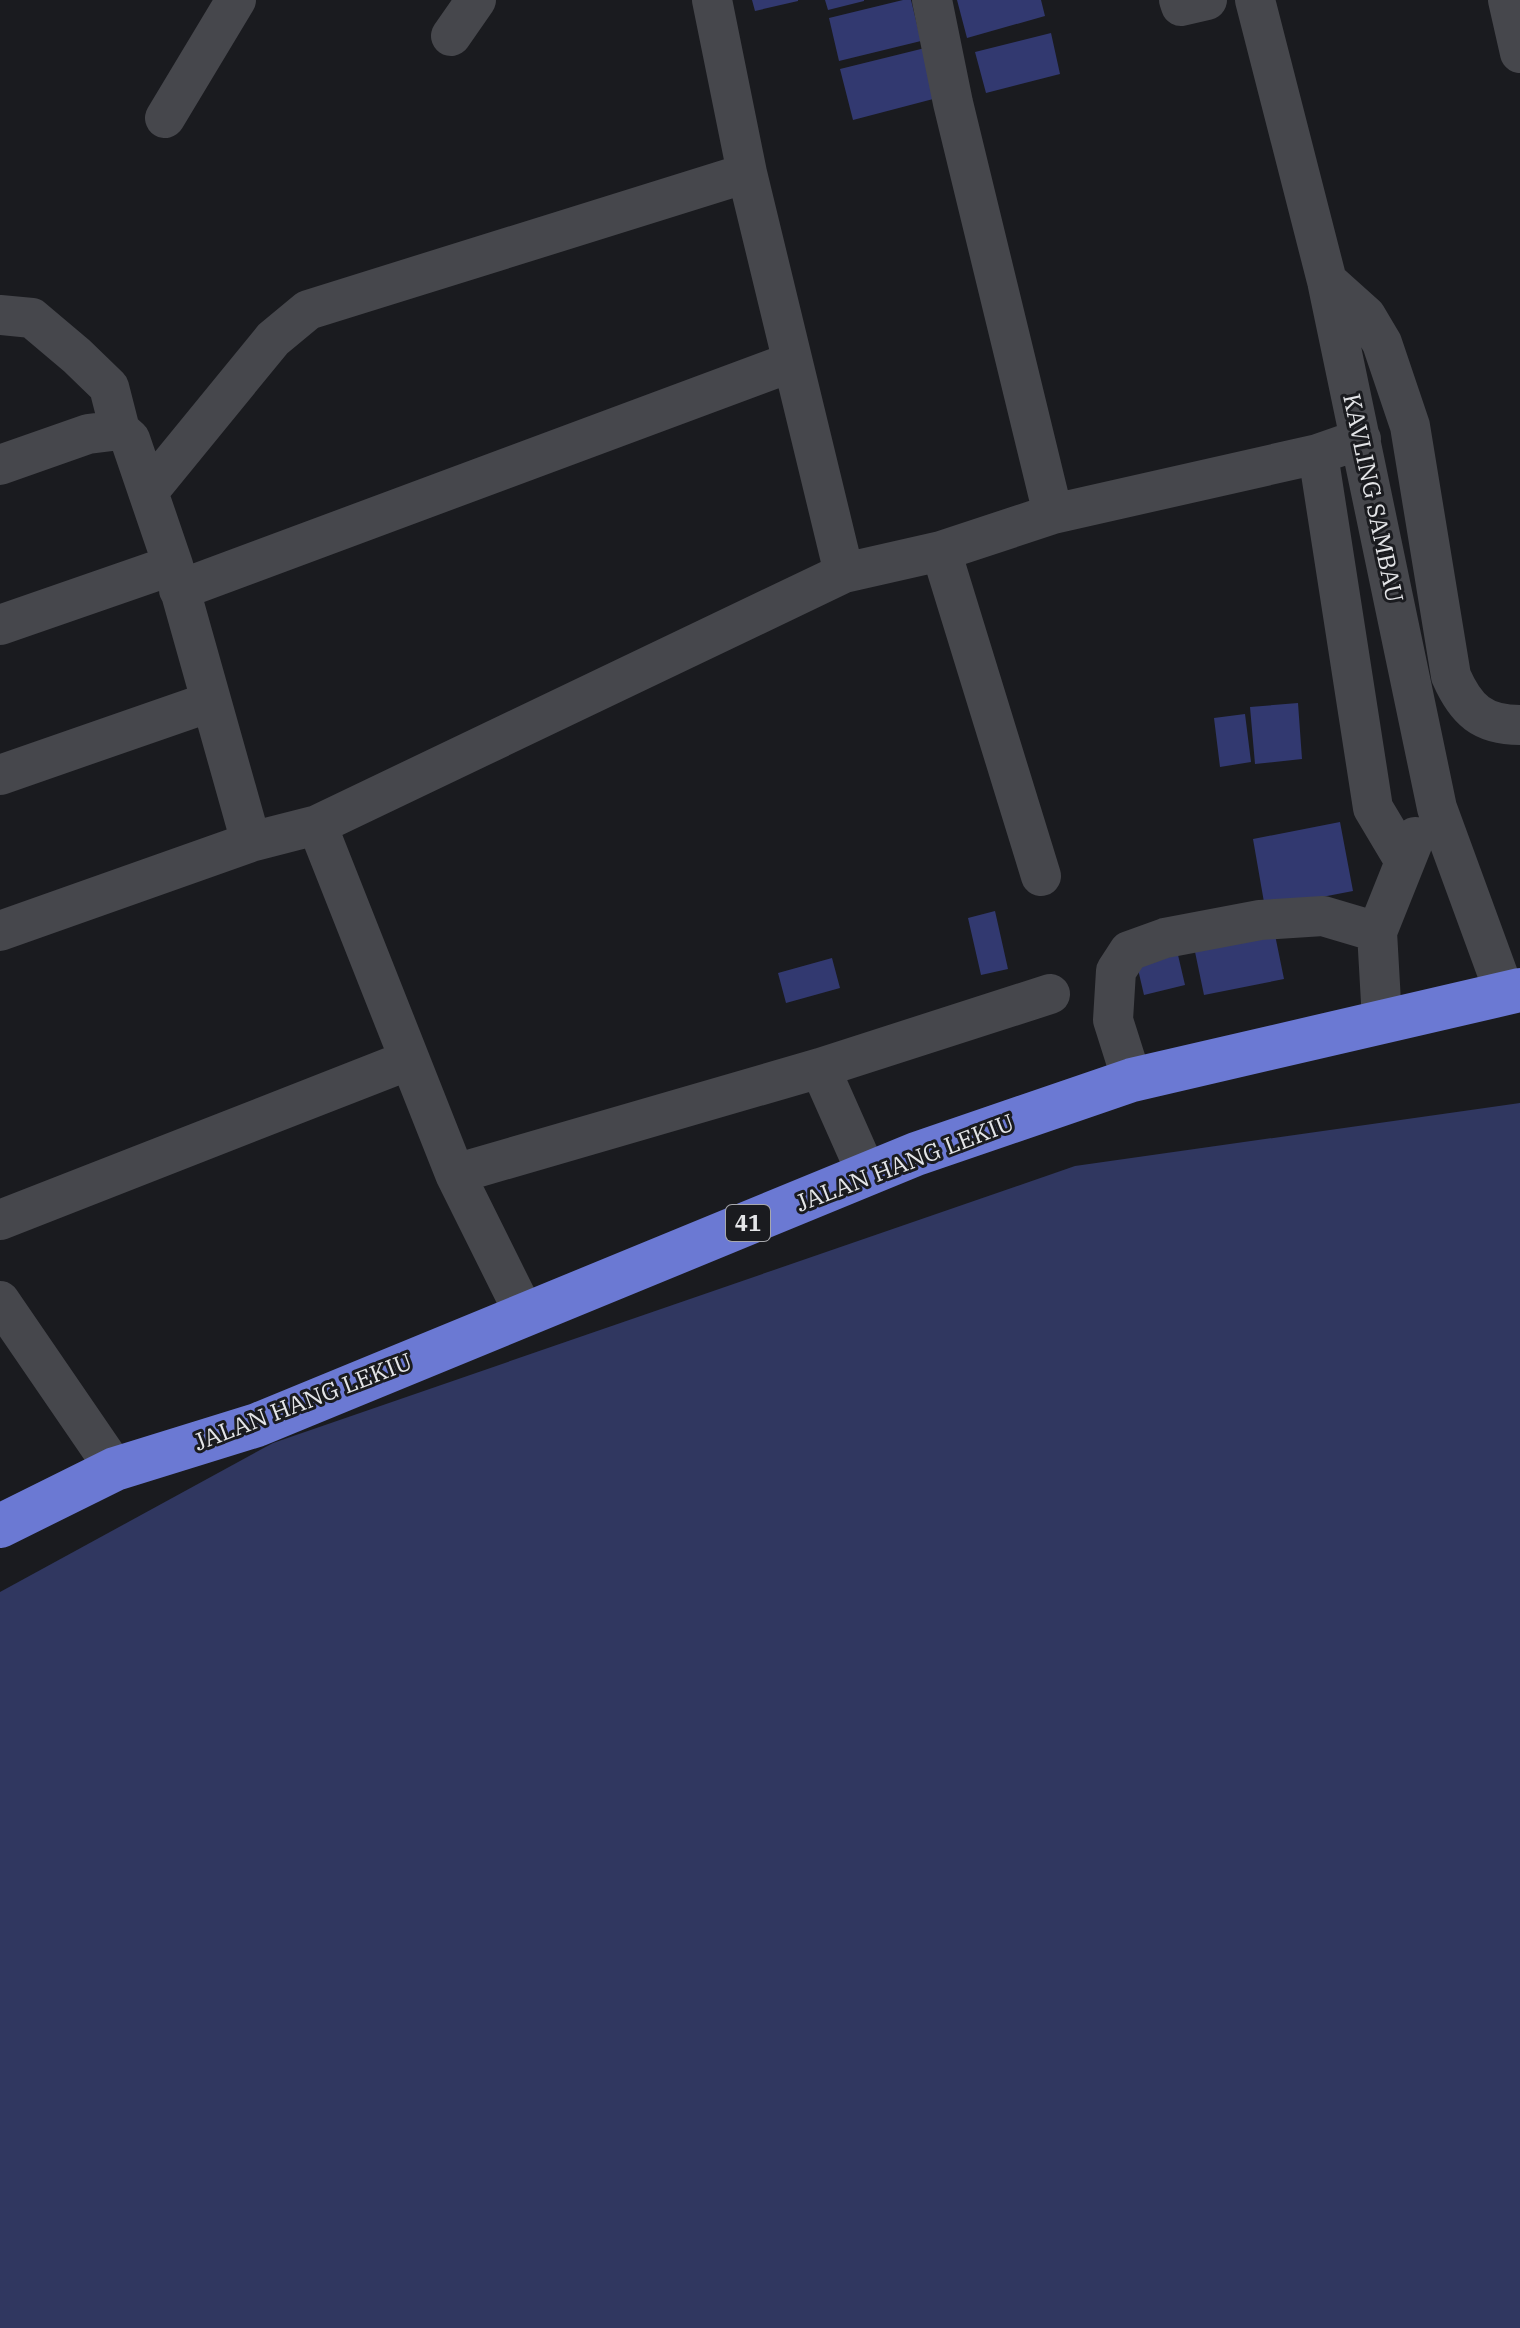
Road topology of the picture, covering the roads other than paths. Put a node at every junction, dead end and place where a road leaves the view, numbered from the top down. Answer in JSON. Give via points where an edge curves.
{"nodes":[{"id":1,"x":236,"y":0,"type":"edge"},
{"id":2,"x":476,"y":0,"type":"edge"},
{"id":3,"x":712,"y":0,"type":"edge"},
{"id":4,"x":932,"y":0,"type":"edge"},
{"id":5,"x":1179,"y":0,"type":"edge"},
{"id":6,"x":1207,"y":0,"type":"edge"},
{"id":7,"x":1255,"y":0,"type":"edge"},
{"id":8,"x":1508,"y":0,"type":"edge"},
{"id":9,"x":451,"y":36,"type":"dead end"},
{"id":10,"x":1520,"y":53,"type":"edge"},
{"id":11,"x":165,"y":118,"type":"dead end"},
{"id":12,"x":747,"y":173,"type":"junction"},
{"id":13,"x":1327,"y":281,"type":"junction"},
{"id":14,"x":0,"y":315,"type":"edge"},
{"id":15,"x":792,"y":362,"type":"junction"},
{"id":16,"x":120,"y":430,"type":"junction"},
{"id":17,"x":1361,"y":439,"type":"junction"},
{"id":18,"x":1318,"y":454,"type":"junction"},
{"id":19,"x":0,"y":465,"type":"edge"},
{"id":20,"x":148,"y":492,"type":"junction"},
{"id":21,"x":1053,"y":514,"type":"junction"},
{"id":22,"x":941,"y":551,"type":"junction"},
{"id":23,"x":844,"y":573,"type":"junction"},
{"id":24,"x":176,"y":578,"type":"junction"},
{"id":25,"x":0,"y":625,"type":"edge"},
{"id":26,"x":210,"y":702,"type":"junction"},
{"id":27,"x":1520,"y":725,"type":"edge"},
{"id":28,"x":0,"y":775,"type":"edge"},
{"id":29,"x":1437,"y":808,"type":"junction"},
{"id":30,"x":317,"y":825,"type":"junction"},
{"id":31,"x":251,"y":842,"type":"junction"},
{"id":32,"x":1404,"y":860,"type":"junction"},
{"id":33,"x":1041,"y":876,"type":"dead end"},
{"id":34,"x":0,"y":931,"type":"edge"},
{"id":35,"x":1377,"y":932,"type":"junction"},
{"id":36,"x":1512,"y":991,"type":"edge"},
{"id":37,"x":1050,"y":994,"type":"dead end"},
{"id":38,"x":1382,"y":1020,"type":"junction"},
{"id":39,"x":409,"y":1060,"type":"junction"},
{"id":40,"x":820,"y":1068,"type":"junction"},
{"id":41,"x":1132,"y":1080,"type":"junction"},
{"id":42,"x":455,"y":1174,"type":"junction"},
{"id":43,"x":867,"y":1174,"type":"junction"},
{"id":44,"x":0,"y":1220,"type":"edge"},
{"id":45,"x":0,"y":1301,"type":"edge"},
{"id":46,"x":525,"y":1315,"type":"junction"},
{"id":47,"x":115,"y":1469,"type":"junction"},
{"id":48,"x":0,"y":1526,"type":"edge"}],
"edges":[{"from":1,"to":11,"type":"street"},
{"from":2,"to":9,"type":"street"},
{"from":3,"to":12,"type":"street"},
{"from":4,"to":21,"type":"street"},
{"from":5,"to":6,"type":"street","via":[[1181,6]]},
{"from":7,"to":13,"type":"street","name":"KAVLING SAMBAU"},
{"from":8,"to":10,"type":"street"},
{"from":12,"to":15,"type":"street"},
{"from":12,"to":20,"type":"street","via":[[308,310],[273,339]]},
{"from":13,"to":17,"type":"street","name":"KAVLING SAMBAU"},
{"from":13,"to":27,"type":"street","via":[[1366,316],[1382,343],[1410,426],[1451,676],[1460,696],[1482,720]]},
{"from":14,"to":16,"type":"street","via":[[32,318],[77,356],[109,387]]},
{"from":15,"to":23,"type":"street"},
{"from":15,"to":24,"type":"street"},
{"from":16,"to":19,"type":"street","via":[[88,434]]},
{"from":16,"to":20,"type":"street","via":[[130,439]]},
{"from":17,"to":18,"type":"street"},
{"from":17,"to":29,"type":"street","name":"KAVLING SAMBAU"},
{"from":18,"to":21,"type":"street"},
{"from":18,"to":32,"type":"street","via":[[1373,808]]},
{"from":20,"to":24,"type":"street"},
{"from":21,"to":22,"type":"street"},
{"from":22,"to":23,"type":"street"},
{"from":22,"to":33,"type":"street"},
{"from":23,"to":30,"type":"street"},
{"from":24,"to":25,"type":"street"},
{"from":24,"to":26,"type":"street"},
{"from":26,"to":28,"type":"street"},
{"from":26,"to":31,"type":"street"},
{"from":29,"to":32,"type":"street"},
{"from":29,"to":36,"type":"street","name":"KAVLING SAMBAU"},
{"from":30,"to":31,"type":"street"},
{"from":30,"to":39,"type":"street"},
{"from":31,"to":34,"type":"street"},
{"from":32,"to":35,"type":"street"},
{"from":35,"to":38,"type":"street"},
{"from":35,"to":41,"type":"street","via":[[1323,916],[1260,920],[1165,938],[1129,951],[1116,971],[1113,1020]]},
{"from":36,"to":38,"type":"highway","name":"JALAN HANG LEKIU","number":"41"},
{"from":37,"to":40,"type":"street"},
{"from":38,"to":41,"type":"highway","name":"JALAN HANG LEKIU","number":"41"},
{"from":39,"to":42,"type":"street"},
{"from":39,"to":44,"type":"street"},
{"from":40,"to":42,"type":"street"},
{"from":40,"to":43,"type":"street"},
{"from":41,"to":43,"type":"highway","name":"JALAN HANG LEKIU","number":"41"},
{"from":42,"to":46,"type":"street"},
{"from":43,"to":46,"type":"highway","name":"JALAN HANG LEKIU","number":"41"},
{"from":45,"to":47,"type":"street"},
{"from":46,"to":47,"type":"highway","name":"JALAN HANG LEKIU","number":"41","via":[[257,1425]]},
{"from":47,"to":48,"type":"highway","name":"JALAN HANG LEKIU","number":"41"}]}
